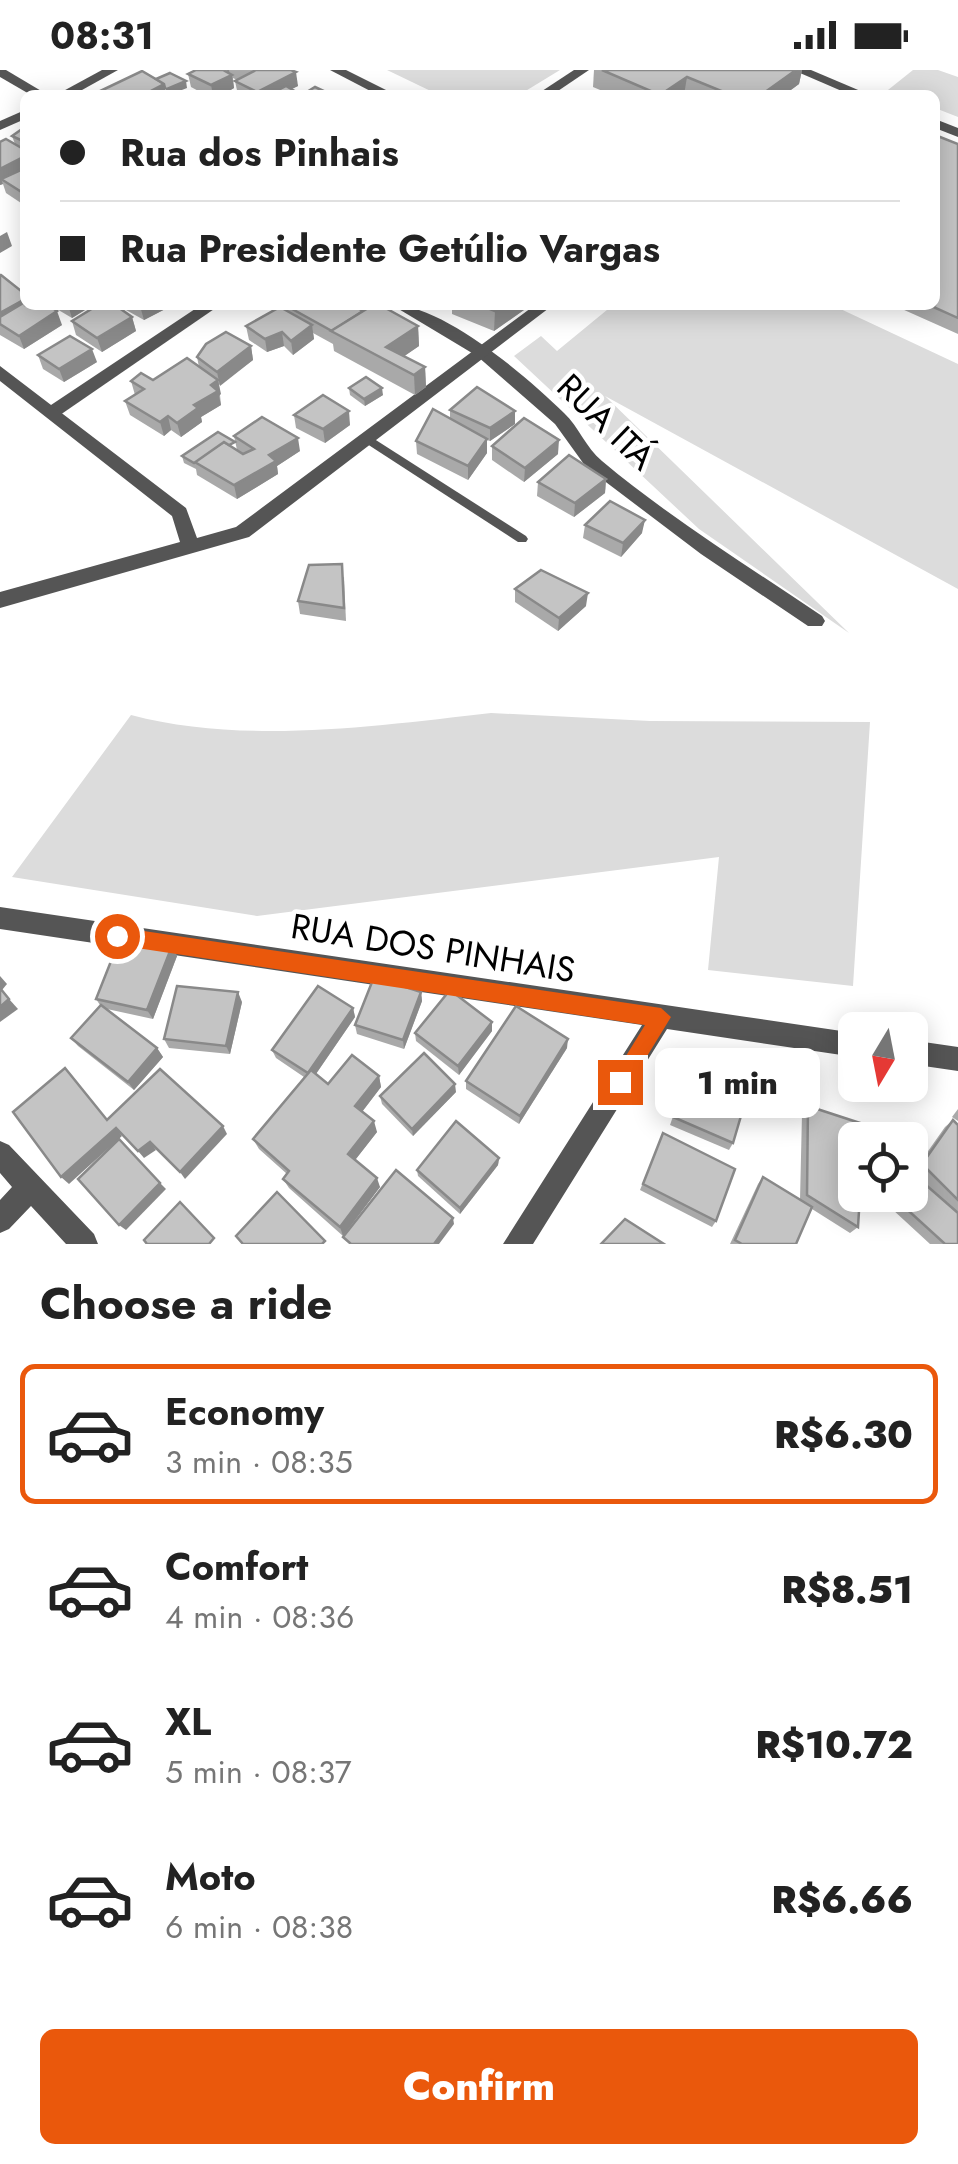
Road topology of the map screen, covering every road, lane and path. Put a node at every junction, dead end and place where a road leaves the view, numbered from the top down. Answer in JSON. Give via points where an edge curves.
{"nodes":[{"id":1,"x":112,"y":70,"type":"edge"},
{"id":2,"x":336,"y":70,"type":"edge"},
{"id":3,"x":582,"y":70,"type":"edge"},
{"id":4,"x":799,"y":70,"type":"edge"},
{"id":5,"x":0,"y":72,"type":"edge"},
{"id":6,"x":845,"y":82,"type":"junction"},
{"id":7,"x":33,"y":90,"type":"edge"},
{"id":8,"x":73,"y":90,"type":"edge"},
{"id":9,"x":378,"y":90,"type":"edge"},
{"id":10,"x":552,"y":90,"type":"edge"},
{"id":11,"x":835,"y":90,"type":"edge"},
{"id":12,"x":856,"y":90,"type":"edge"},
{"id":13,"x":205,"y":310,"type":"edge"},
{"id":14,"x":409,"y":310,"type":"edge"},
{"id":15,"x":538,"y":310,"type":"edge"},
{"id":16,"x":482,"y":352,"type":"junction"},
{"id":17,"x":0,"y":372,"type":"edge"},
{"id":18,"x":54,"y":411,"type":"junction"},
{"id":19,"x":368,"y":439,"type":"junction"},
{"id":20,"x":522,"y":539,"type":"dead end"},
{"id":21,"x":190,"y":546,"type":"junction"},
{"id":22,"x":0,"y":600,"type":"edge"},
{"id":23,"x":815,"y":620,"type":"dead end"},
{"id":24,"x":0,"y":918,"type":"edge"},
{"id":25,"x":661,"y":1017,"type":"junction"},
{"id":26,"x":838,"y":1042,"type":"edge"},
{"id":27,"x":928,"y":1055,"type":"edge"},
{"id":28,"x":958,"y":1059,"type":"edge"},
{"id":29,"x":0,"y":1154,"type":"edge"},
{"id":30,"x":30,"y":1187,"type":"junction"},
{"id":31,"x":0,"y":1220,"type":"edge"},
{"id":32,"x":84,"y":1244,"type":"edge"},
{"id":33,"x":517,"y":1244,"type":"edge"}],
"edges":[{"from":1,"to":8,"type":"street"},
{"from":2,"to":9,"type":"street"},
{"from":3,"to":10,"type":"street"},
{"from":4,"to":6,"type":"street"},
{"from":5,"to":7,"type":"street"},
{"from":6,"to":11,"type":"street"},
{"from":6,"to":12,"type":"street"},
{"from":13,"to":18,"type":"street"},
{"from":14,"to":16,"type":"street","name":"RUA ITÁ"},
{"from":15,"to":16,"type":"street"},
{"from":16,"to":19,"type":"street"},
{"from":16,"to":23,"type":"street","name":"RUA ITÁ","via":[[561,420],[592,463]]},
{"from":17,"to":18,"type":"street"},
{"from":18,"to":21,"type":"street","via":[[180,513]]},
{"from":19,"to":20,"type":"lane"},
{"from":19,"to":21,"type":"street","via":[[242,532]]},
{"from":21,"to":22,"type":"street"},
{"from":24,"to":25,"type":"street","name":"RUA DOS PINHAIS"},
{"from":25,"to":26,"type":"street","name":"RUA DOS PINHAIS"},
{"from":25,"to":33,"type":"street"},
{"from":27,"to":28,"type":"street"},
{"from":29,"to":30,"type":"street"},
{"from":30,"to":31,"type":"street"},
{"from":30,"to":32,"type":"street"}]}
